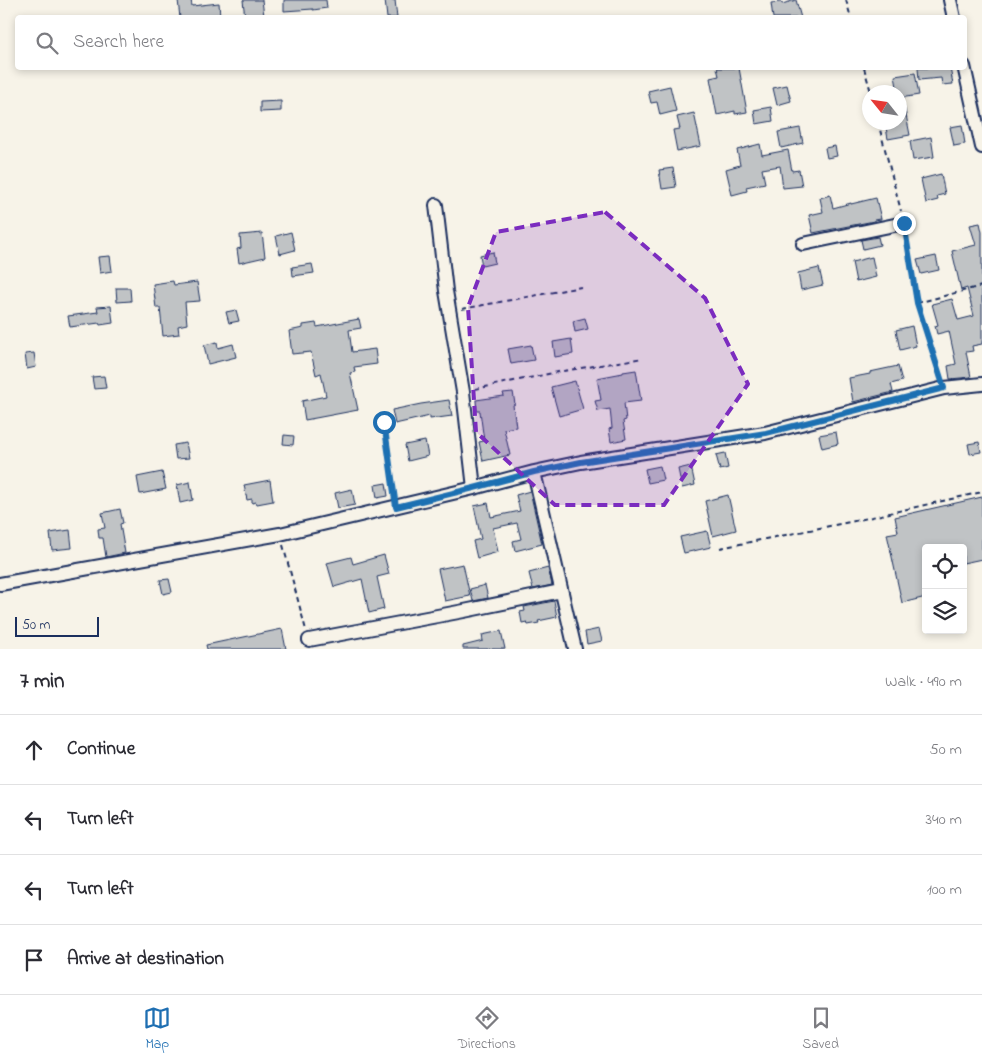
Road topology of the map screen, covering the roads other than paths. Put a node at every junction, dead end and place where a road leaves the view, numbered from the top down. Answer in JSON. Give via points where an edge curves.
{"nodes":[{"id":1,"x":950,"y":0,"type":"edge"},
{"id":2,"x":953,"y":15,"type":"edge"},
{"id":3,"x":965,"y":70,"type":"edge"},
{"id":4,"x":982,"y":148,"type":"edge"},
{"id":5,"x":436,"y":204,"type":"dead end"},
{"id":6,"x":904,"y":223,"type":"road end"},
{"id":7,"x":803,"y":244,"type":"dead end"},
{"id":8,"x":982,"y":384,"type":"edge"},
{"id":9,"x":534,"y":472,"type":"junction"},
{"id":10,"x":474,"y":488,"type":"junction"},
{"id":11,"x":0,"y":584,"type":"edge"},
{"id":12,"x":562,"y":591,"type":"junction"},
{"id":13,"x":309,"y":640,"type":"road end"},
{"id":14,"x":574,"y":649,"type":"edge"}],
"edges":[{"from":1,"to":2,"type":"street"},
{"from":3,"to":4,"type":"street"},
{"from":5,"to":10,"type":"street"},
{"from":6,"to":7,"type":"street"},
{"from":8,"to":9,"type":"street","via":[[944,388],[766,433]]},
{"from":9,"to":10,"type":"street"},
{"from":9,"to":12,"type":"street"},
{"from":10,"to":11,"type":"street","via":[[280,534]]},
{"from":12,"to":13,"type":"street"},
{"from":12,"to":14,"type":"street"}]}
